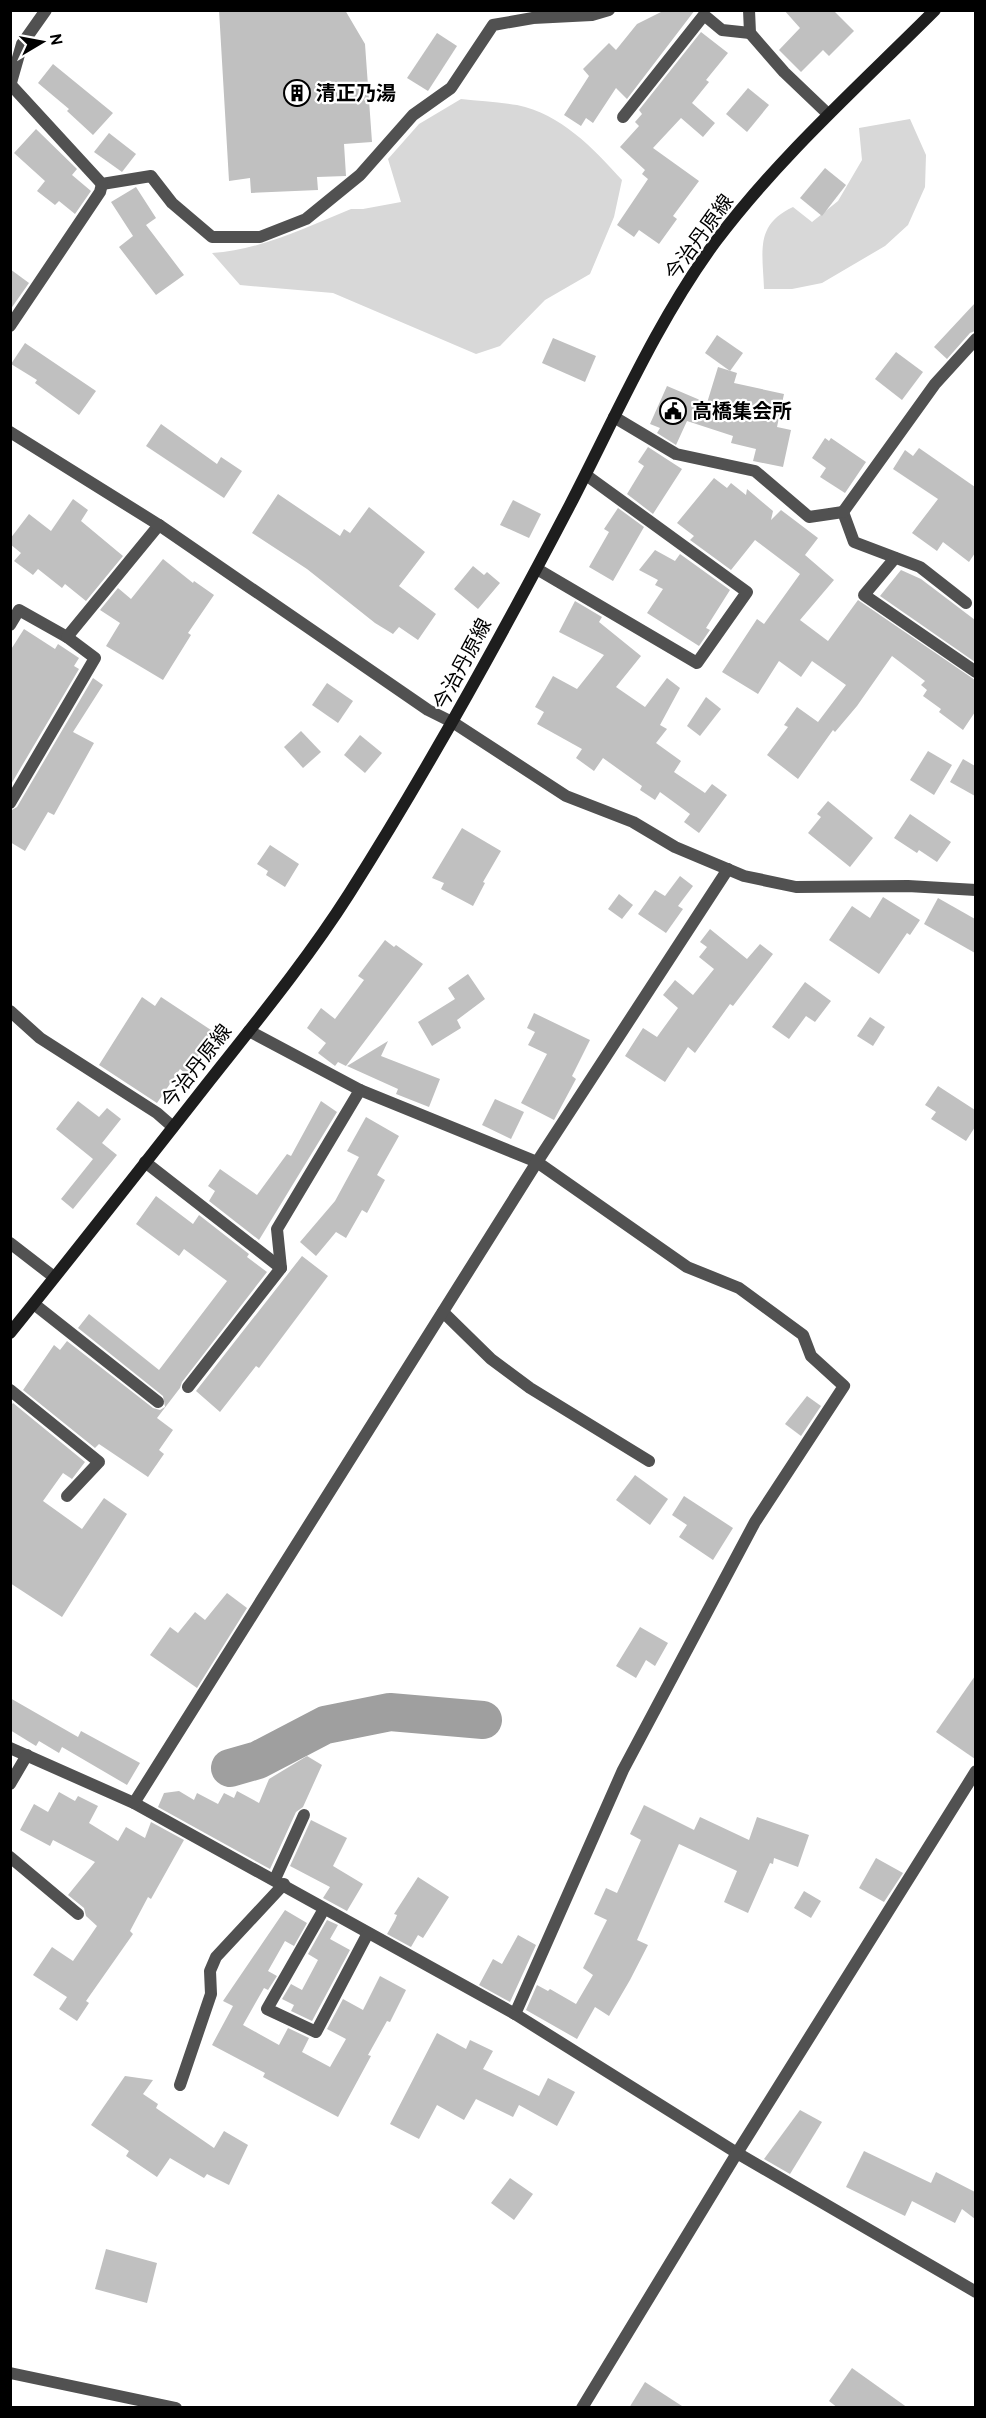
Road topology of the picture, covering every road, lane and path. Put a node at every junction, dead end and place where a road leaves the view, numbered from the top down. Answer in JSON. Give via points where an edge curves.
{"nodes":[{"id":1,"x":46,"y":10,"type":"edge"},
{"id":2,"x":609,"y":10,"type":"edge"},
{"id":3,"x":749,"y":10,"type":"edge"},
{"id":4,"x":934,"y":10,"type":"edge"},
{"id":5,"x":750,"y":33,"type":"junction"},
{"id":6,"x":11,"y":86,"type":"edge"},
{"id":7,"x":828,"y":114,"type":"junction"},
{"id":8,"x":623,"y":117,"type":"dead end"},
{"id":9,"x":102,"y":184,"type":"junction"},
{"id":10,"x":10,"y":327,"type":"edge"},
{"id":11,"x":975,"y":339,"type":"edge"},
{"id":12,"x":614,"y":417,"type":"junction"},
{"id":13,"x":10,"y":432,"type":"edge"},
{"id":14,"x":586,"y":475,"type":"junction"},
{"id":15,"x":843,"y":512,"type":"junction"},
{"id":16,"x":159,"y":525,"type":"junction"},
{"id":17,"x":895,"y":558,"type":"junction"},
{"id":18,"x":537,"y":569,"type":"junction"},
{"id":19,"x":966,"y":603,"type":"dead end"},
{"id":20,"x":10,"y":625,"type":"edge"},
{"id":21,"x":67,"y":637,"type":"junction"},
{"id":22,"x":975,"y":672,"type":"edge"},
{"id":23,"x":453,"y":723,"type":"junction"},
{"id":24,"x":10,"y":803,"type":"edge"},
{"id":25,"x":728,"y":869,"type":"junction"},
{"id":26,"x":975,"y":890,"type":"edge"},
{"id":27,"x":10,"y":1011,"type":"edge"},
{"id":28,"x":249,"y":1031,"type":"junction"},
{"id":29,"x":360,"y":1090,"type":"junction"},
{"id":30,"x":173,"y":1127,"type":"junction"},
{"id":31,"x":145,"y":1162,"type":"junction"},
{"id":32,"x":537,"y":1162,"type":"junction"},
{"id":33,"x":10,"y":1243,"type":"edge"},
{"id":34,"x":281,"y":1268,"type":"junction"},
{"id":35,"x":54,"y":1277,"type":"junction"},
{"id":36,"x":34,"y":1304,"type":"junction"},
{"id":37,"x":442,"y":1312,"type":"junction"},
{"id":38,"x":10,"y":1333,"type":"edge"},
{"id":39,"x":188,"y":1387,"type":"dead end"},
{"id":40,"x":10,"y":1390,"type":"edge"},
{"id":41,"x":158,"y":1402,"type":"dead end"},
{"id":42,"x":649,"y":1461,"type":"dead end"},
{"id":43,"x":67,"y":1496,"type":"dead end"},
{"id":44,"x":10,"y":1748,"type":"edge"},
{"id":45,"x":27,"y":1755,"type":"junction"},
{"id":46,"x":975,"y":1771,"type":"edge"},
{"id":47,"x":10,"y":1784,"type":"edge"},
{"id":48,"x":134,"y":1803,"type":"junction"},
{"id":49,"x":304,"y":1815,"type":"dead end"},
{"id":50,"x":10,"y":1857,"type":"edge"},
{"id":51,"x":280,"y":1881,"type":"junction"},
{"id":52,"x":324,"y":1909,"type":"junction"},
{"id":53,"x":78,"y":1914,"type":"dead end"},
{"id":54,"x":368,"y":1933,"type":"junction"},
{"id":55,"x":515,"y":2014,"type":"junction"},
{"id":56,"x":180,"y":2085,"type":"dead end"},
{"id":57,"x":737,"y":2153,"type":"junction"},
{"id":58,"x":975,"y":2292,"type":"edge"},
{"id":59,"x":10,"y":2373,"type":"edge"},
{"id":60,"x":176,"y":2408,"type":"edge"},
{"id":61,"x":582,"y":2408,"type":"edge"}],
"edges":[{"from":1,"to":6,"type":"street","via":[[22,44]]},
{"from":2,"to":9,"type":"street","via":[[493,25],[451,88],[413,115],[360,175],[306,219],[260,237],[212,237],[172,203],[151,176]]},
{"from":3,"to":5,"type":"street"},
{"from":4,"to":7,"type":"main road","name":"今治丹原線"},
{"from":5,"to":7,"type":"street"},
{"from":5,"to":8,"type":"street","via":[[722,30],[704,15]]},
{"from":6,"to":9,"type":"street"},
{"from":7,"to":12,"type":"main road","name":"今治丹原線","via":[[714,243]]},
{"from":9,"to":10,"type":"street"},
{"from":11,"to":15,"type":"street","via":[[935,384]]},
{"from":12,"to":14,"type":"main road","name":"今治丹原線"},
{"from":12,"to":15,"type":"street","via":[[676,454],[755,471],[809,517]]},
{"from":13,"to":16,"type":"street"},
{"from":14,"to":18,"type":"main road","name":"今治丹原線"},
{"from":14,"to":18,"type":"street","via":[[747,592],[697,663]]},
{"from":15,"to":17,"type":"street","via":[[854,542]]},
{"from":16,"to":21,"type":"street"},
{"from":16,"to":23,"type":"street","via":[[410,699]]},
{"from":17,"to":19,"type":"street","via":[[920,567]]},
{"from":17,"to":22,"type":"street","via":[[864,595]]},
{"from":18,"to":23,"type":"main road","name":"今治丹原線"},
{"from":20,"to":21,"type":"street","via":[[19,610]]},
{"from":21,"to":24,"type":"street","via":[[95,658]]},
{"from":23,"to":25,"type":"street","via":[[566,796],[633,822],[675,847]]},
{"from":23,"to":28,"type":"main road","name":"今治丹原線","via":[[342,904]]},
{"from":25,"to":26,"type":"street","via":[[796,887]]},
{"from":25,"to":32,"type":"street"},
{"from":27,"to":30,"type":"street","via":[[40,1038]]},
{"from":28,"to":29,"type":"street"},
{"from":28,"to":30,"type":"main road","name":"今治丹原線"},
{"from":29,"to":32,"type":"street"},
{"from":29,"to":34,"type":"street","via":[[277,1229]]},
{"from":30,"to":31,"type":"main road","name":"今治丹原線"},
{"from":31,"to":34,"type":"street"},
{"from":31,"to":35,"type":"main road","name":"今治丹原線"},
{"from":32,"to":37,"type":"street"},
{"from":32,"to":55,"type":"street","via":[[687,1267],[739,1288],[803,1335],[811,1356],[844,1386],[755,1522],[623,1770]]},
{"from":33,"to":35,"type":"street"},
{"from":34,"to":39,"type":"street"},
{"from":35,"to":36,"type":"main road","name":"今治丹原線"},
{"from":36,"to":38,"type":"main road","name":"今治丹原線"},
{"from":36,"to":41,"type":"street"},
{"from":37,"to":42,"type":"street","via":[[491,1359],[530,1388]]},
{"from":37,"to":48,"type":"street"},
{"from":40,"to":43,"type":"street","via":[[99,1462]]},
{"from":44,"to":45,"type":"street"},
{"from":45,"to":47,"type":"street"},
{"from":45,"to":48,"type":"street"},
{"from":46,"to":57,"type":"street"},
{"from":48,"to":51,"type":"street"},
{"from":49,"to":51,"type":"street"},
{"from":50,"to":53,"type":"street"},
{"from":51,"to":52,"type":"street"},
{"from":51,"to":56,"type":"street","via":[[216,1957],[210,1971],[211,1994]]},
{"from":52,"to":54,"type":"street"},
{"from":52,"to":54,"type":"street","via":[[267,2009],[316,2032]]},
{"from":54,"to":55,"type":"street"},
{"from":55,"to":57,"type":"street"},
{"from":57,"to":58,"type":"street"},
{"from":57,"to":61,"type":"street"},
{"from":59,"to":60,"type":"street"}]}
